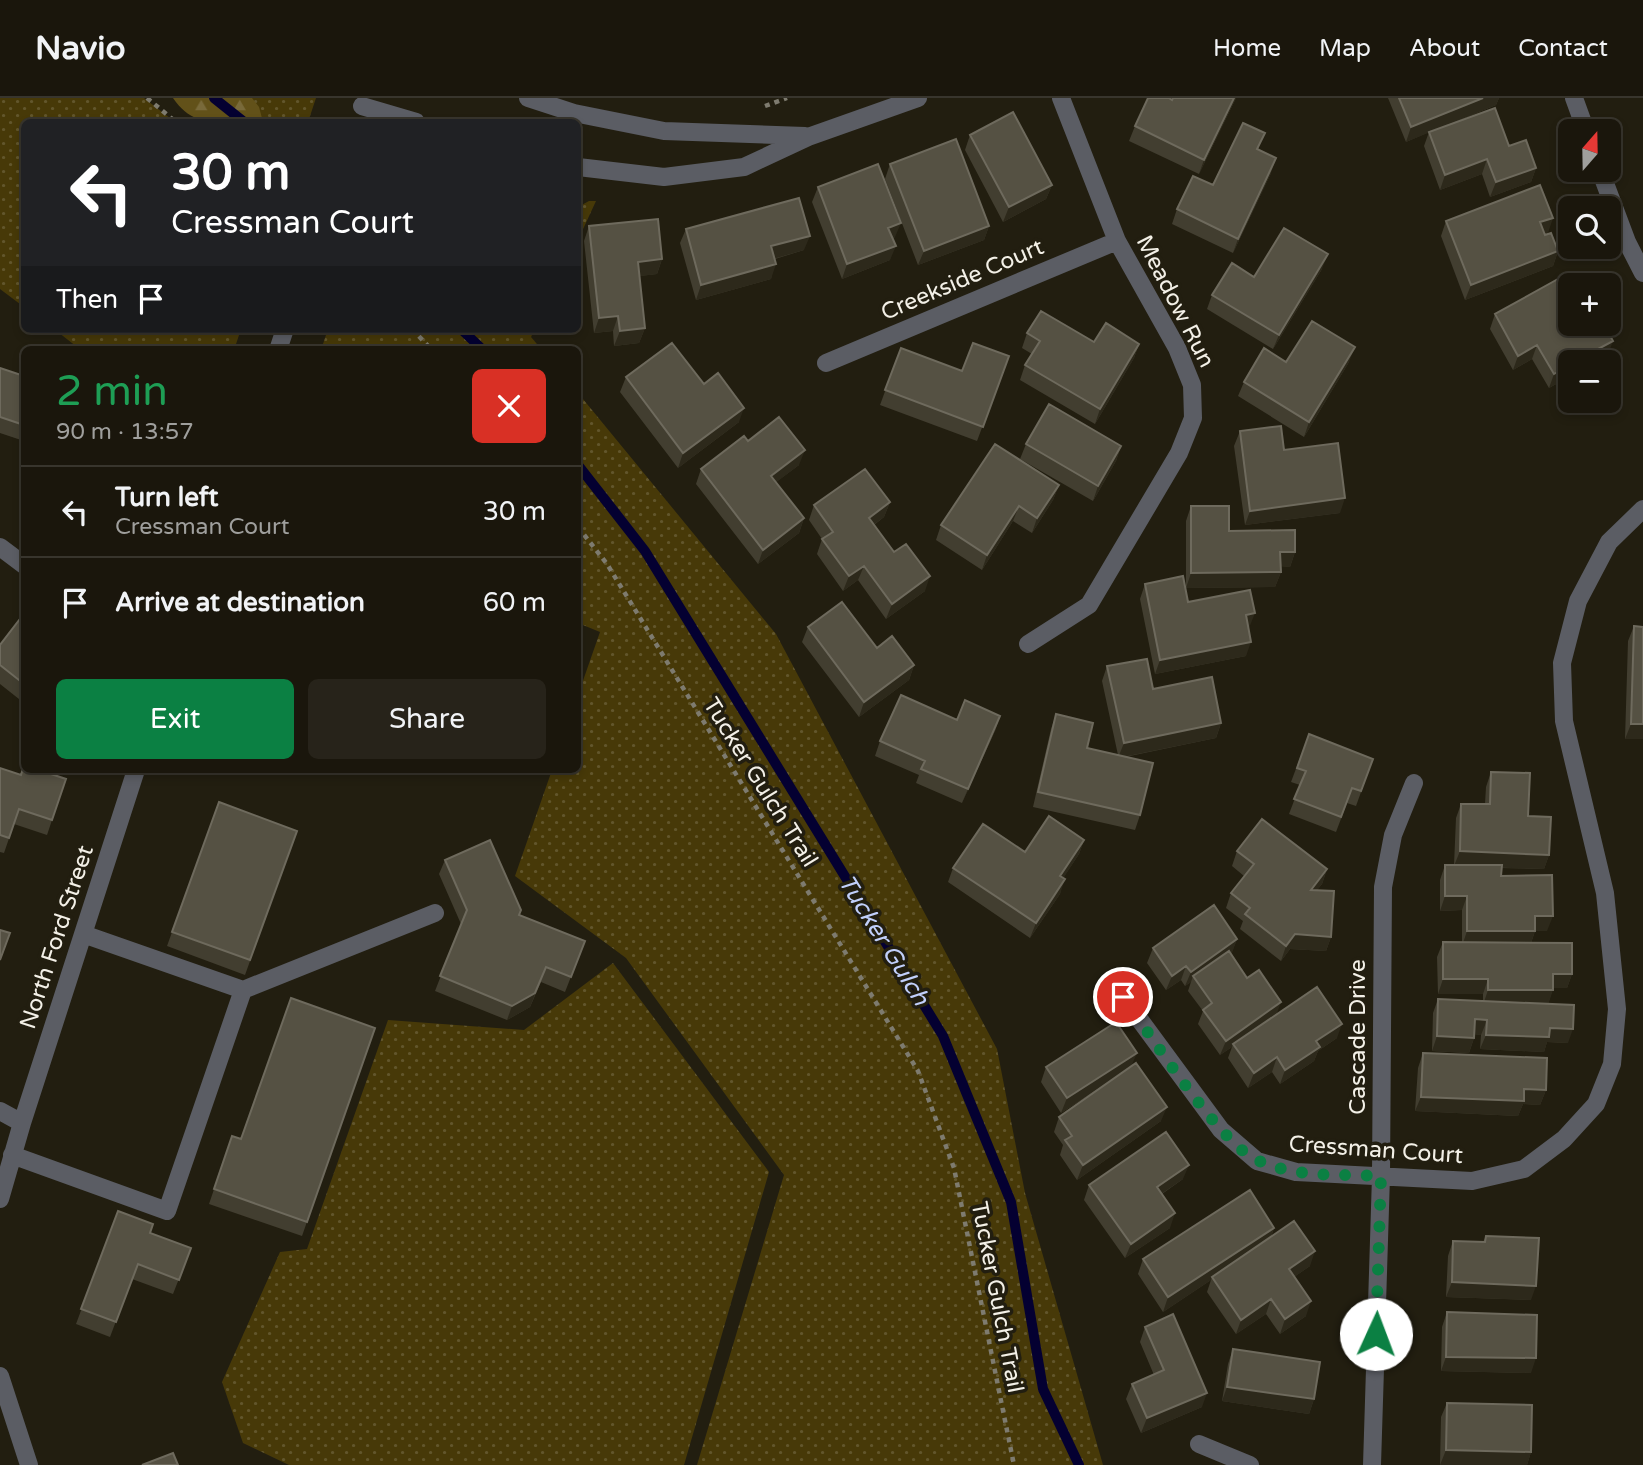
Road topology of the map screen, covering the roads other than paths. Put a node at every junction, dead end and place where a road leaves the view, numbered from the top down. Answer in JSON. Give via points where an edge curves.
{"nodes":[{"id":1,"x":528,"y":98,"type":"edge"},
{"id":2,"x":918,"y":98,"type":"edge"},
{"id":3,"x":1061,"y":98,"type":"edge"},
{"id":4,"x":1574,"y":98,"type":"edge"},
{"id":5,"x":361,"y":109,"type":"edge"},
{"id":6,"x":403,"y":119,"type":"edge"},
{"id":7,"x":1582,"y":119,"type":"edge"},
{"id":8,"x":808,"y":136,"type":"junction"},
{"id":9,"x":581,"y":167,"type":"edge"},
{"id":10,"x":1604,"y":182,"type":"edge"},
{"id":11,"x":1117,"y":241,"type":"junction"},
{"id":12,"x":1643,"y":273,"type":"edge"},
{"id":13,"x":826,"y":363,"type":"dead end"},
{"id":14,"x":1643,"y":509,"type":"edge"},
{"id":15,"x":0,"y":547,"type":"edge"},
{"id":16,"x":21,"y":563,"type":"edge"},
{"id":17,"x":1028,"y":644,"type":"dead end"},
{"id":18,"x":135,"y":773,"type":"edge"},
{"id":19,"x":1414,"y":783,"type":"dead end"},
{"id":20,"x":435,"y":913,"type":"dead end"},
{"id":21,"x":83,"y":934,"type":"junction"},
{"id":22,"x":243,"y":990,"type":"junction"},
{"id":23,"x":1123,"y":997,"type":"dead end"},
{"id":24,"x":0,"y":1111,"type":"edge"},
{"id":25,"x":22,"y":1123,"type":"junction"},
{"id":26,"x":12,"y":1155,"type":"junction"},
{"id":27,"x":1381,"y":1176,"type":"junction"},
{"id":28,"x":0,"y":1199,"type":"edge"},
{"id":29,"x":0,"y":1376,"type":"edge"},
{"id":30,"x":1199,"y":1444,"type":"dead end"},
{"id":31,"x":29,"y":1465,"type":"edge"},
{"id":32,"x":1250,"y":1465,"type":"edge"},
{"id":33,"x":1372,"y":1465,"type":"edge"}],
"edges":[{"from":1,"to":8,"type":"street","via":[[574,113],[664,131]]},
{"from":2,"to":8,"type":"street"},
{"from":3,"to":11,"type":"street","name":"Meadow Run"},
{"from":4,"to":7,"type":"street"},
{"from":5,"to":6,"type":"street"},
{"from":8,"to":9,"type":"street","via":[[744,167],[664,177]]},
{"from":10,"to":12,"type":"street"},
{"from":11,"to":13,"type":"street","name":"Creekside Court"},
{"from":11,"to":17,"type":"street","name":"Meadow Run","via":[[1177,348],[1192,385],[1193,418],[1179,453],[1089,605]]},
{"from":14,"to":27,"type":"street","name":"Cressman Court","via":[[1609,542],[1578,601],[1562,663],[1564,721],[1605,893],[1617,1009],[1612,1064],[1596,1104],[1564,1139],[1524,1169],[1472,1181]]},
{"from":15,"to":16,"type":"street"},
{"from":18,"to":21,"type":"street","name":"North Ford Street"},
{"from":19,"to":27,"type":"street","name":"Cascade Drive","via":[[1393,835],[1383,887]]},
{"from":20,"to":22,"type":"street"},
{"from":21,"to":22,"type":"street"},
{"from":21,"to":25,"type":"street","name":"North Ford Street"},
{"from":22,"to":26,"type":"street","via":[[167,1211]]},
{"from":23,"to":27,"type":"street","name":"Cressman Court","via":[[1221,1130],[1257,1161],[1296,1172]]},
{"from":24,"to":25,"type":"street"},
{"from":25,"to":26,"type":"street","name":"North Ford Street"},
{"from":26,"to":28,"type":"street","name":"North Ford Street"},
{"from":27,"to":33,"type":"street","name":"Cascade Drive"},
{"from":29,"to":31,"type":"street"},
{"from":30,"to":32,"type":"street"}]}
